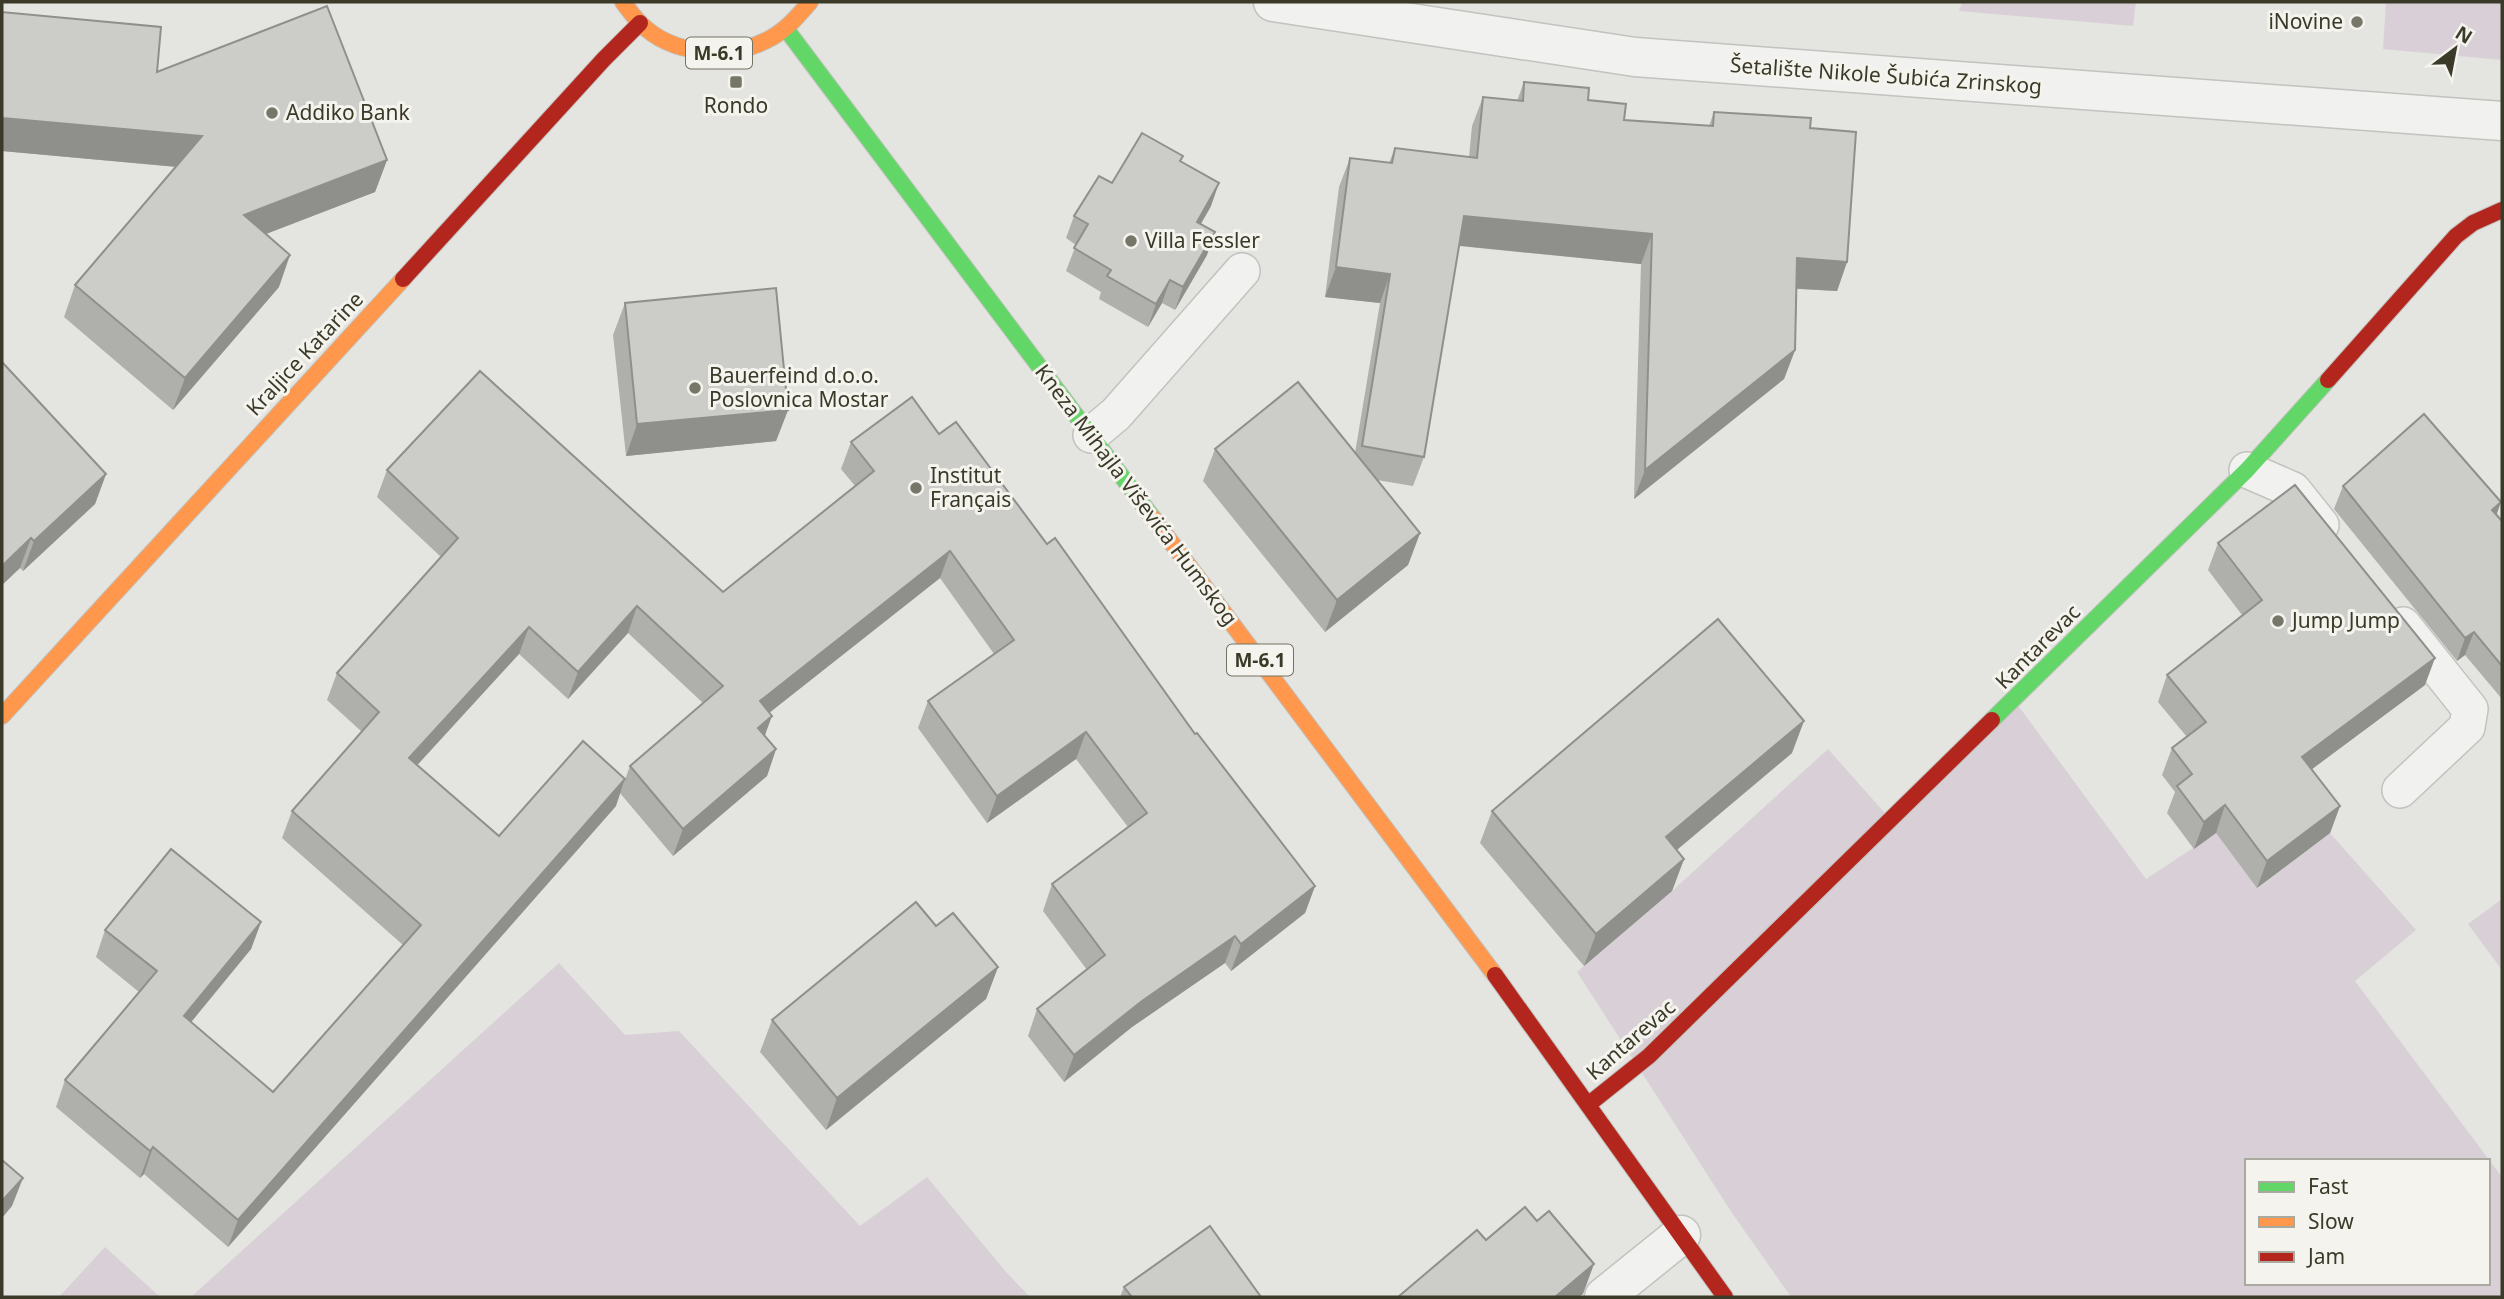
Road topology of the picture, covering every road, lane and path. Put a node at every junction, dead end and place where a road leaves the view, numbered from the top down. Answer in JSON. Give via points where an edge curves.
{"nodes":[{"id":1,"x":623,"y":2,"type":"edge"},
{"id":2,"x":810,"y":2,"type":"edge"},
{"id":3,"x":1273,"y":2,"type":"edge"},
{"id":4,"x":640,"y":23,"type":"junction"},
{"id":5,"x":786,"y":29,"type":"junction"},
{"id":6,"x":2502,"y":121,"type":"edge"},
{"id":7,"x":2502,"y":210,"type":"edge"},
{"id":8,"x":1242,"y":271,"type":"dead end"},
{"id":9,"x":1091,"y":435,"type":"junction"},
{"id":10,"x":2247,"y":470,"type":"junction"},
{"id":11,"x":2344,"y":553,"type":"edge"},
{"id":12,"x":2386,"y":605,"type":"edge"},
{"id":13,"x":2,"y":716,"type":"edge"},
{"id":14,"x":2400,"y":790,"type":"dead end"},
{"id":15,"x":1590,"y":1104,"type":"junction"},
{"id":16,"x":1681,"y":1235,"type":"junction"},
{"id":17,"x":1604,"y":1297,"type":"edge"},
{"id":18,"x":1725,"y":1297,"type":"edge"}],
"edges":[{"from":1,"to":4,"type":"street","number":"M-6.1"},
{"from":2,"to":5,"type":"street","number":"M-6.1"},
{"from":3,"to":6,"type":"street","name":"Šetalište Nikole Šubića Zrinskog","via":[[1635,57]]},
{"from":4,"to":5,"type":"street","number":"M-6.1","via":[[661,39],[712,54],[763,43]]},
{"from":4,"to":13,"type":"street","name":"Kraljice Katarine"},
{"from":5,"to":9,"type":"street","name":"Kneza Mihajla Viševića Humskog","number":"M-6.1"},
{"from":7,"to":10,"type":"street","name":"Kantarevac","via":[[2456,236]]},
{"from":8,"to":9,"type":"lane","via":[[1116,414]]},
{"from":9,"to":15,"type":"street","name":"Kneza Mihajla Viševića Humskog","number":"M-6.1"},
{"from":10,"to":11,"type":"lane","via":[[2293,490]]},
{"from":10,"to":15,"type":"street","name":"Kantarevac","via":[[1649,1056]]},
{"from":12,"to":14,"type":"lane","via":[[2470,709],[2467,727]]},
{"from":15,"to":16,"type":"street","name":"Kneza Mihajla Viševića Humskog","number":"M-6.1"},
{"from":16,"to":17,"type":"street"},
{"from":16,"to":18,"type":"street","name":"Kneza Mihajla Viševića Humskog","number":"M-6.1"}]}
